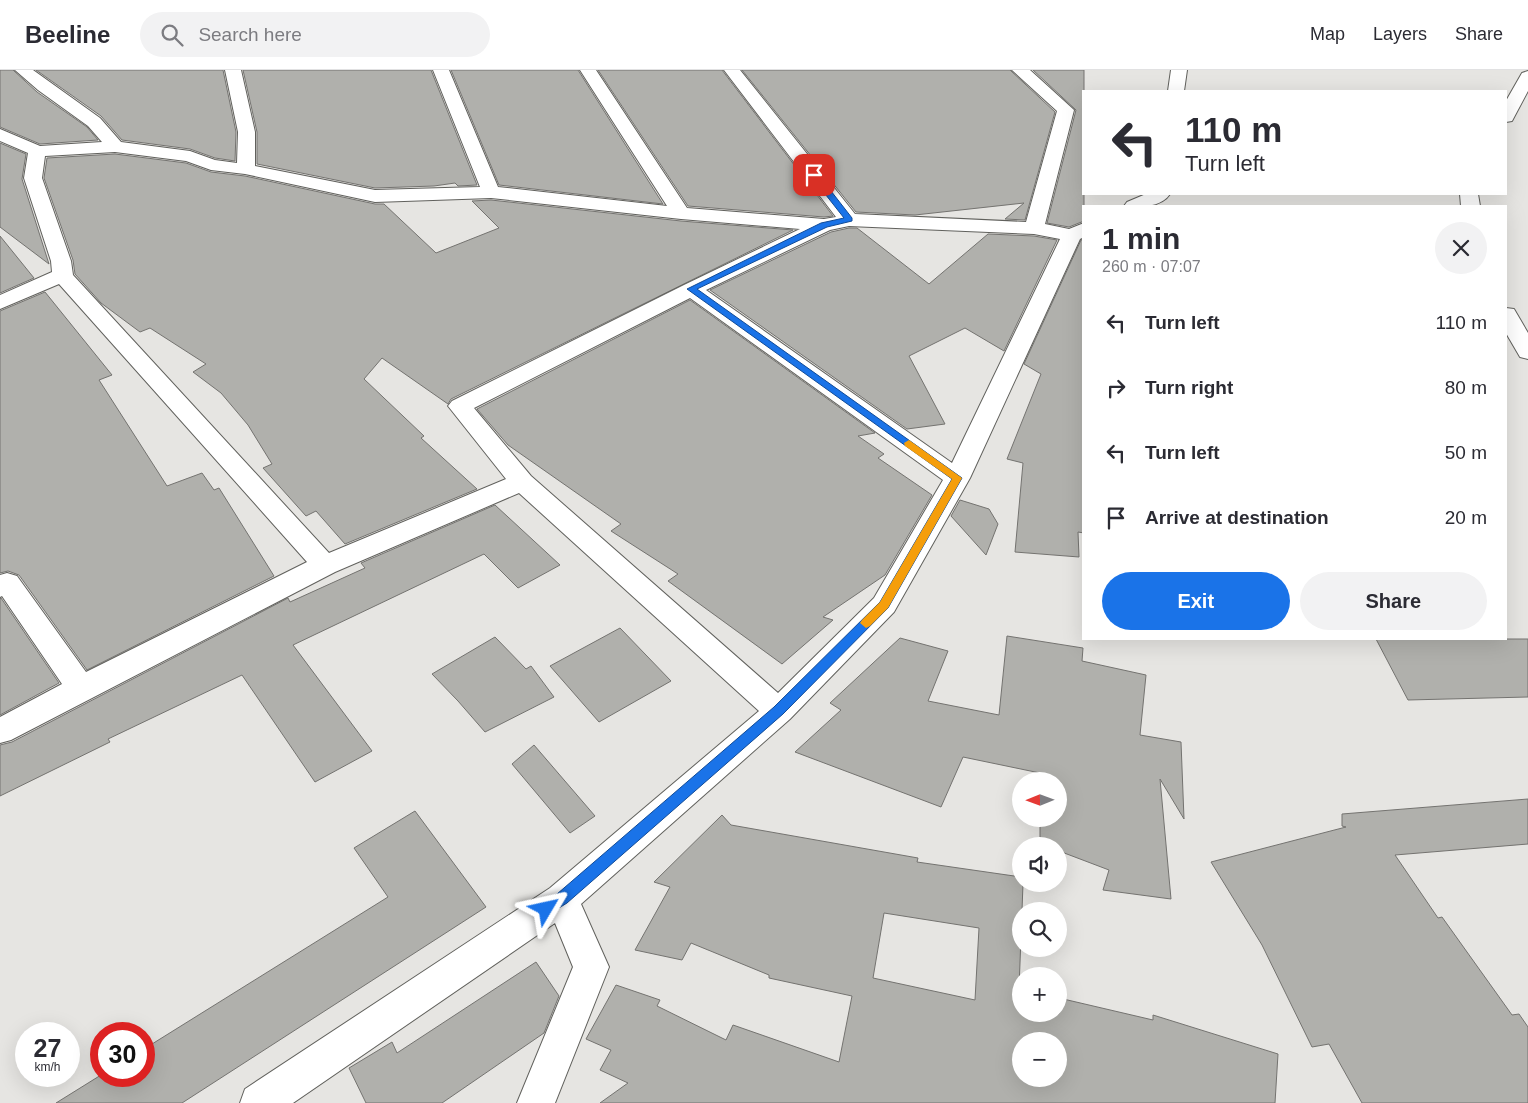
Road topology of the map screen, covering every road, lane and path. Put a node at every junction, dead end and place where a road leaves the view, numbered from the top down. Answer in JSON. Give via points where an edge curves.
{"nodes":[{"id":1,"x":23,"y":70,"type":"edge"},
{"id":2,"x":233,"y":70,"type":"edge"},
{"id":3,"x":441,"y":70,"type":"edge"},
{"id":4,"x":588,"y":70,"type":"edge"},
{"id":5,"x":732,"y":70,"type":"edge"},
{"id":6,"x":1020,"y":70,"type":"edge"},
{"id":7,"x":1179,"y":70,"type":"edge"},
{"id":8,"x":1528,"y":76,"type":"edge"},
{"id":9,"x":1176,"y":90,"type":"edge"},
{"id":10,"x":1507,"y":115,"type":"edge"},
{"id":11,"x":0,"y":134,"type":"edge"},
{"id":12,"x":115,"y":147,"type":"junction"},
{"id":13,"x":37,"y":151,"type":"junction"},
{"id":14,"x":245,"y":170,"type":"junction"},
{"id":15,"x":491,"y":192,"type":"junction"},
{"id":16,"x":1159,"y":195,"type":"edge"},
{"id":17,"x":1136,"y":205,"type":"edge"},
{"id":18,"x":681,"y":213,"type":"junction"},
{"id":19,"x":849,"y":220,"type":"junction"},
{"id":20,"x":824,"y":225,"type":"junction"},
{"id":21,"x":1034,"y":228,"type":"junction"},
{"id":22,"x":1078,"y":232,"type":"edge"},
{"id":23,"x":63,"y":275,"type":"junction"},
{"id":24,"x":691,"y":289,"type":"junction"},
{"id":25,"x":0,"y":303,"type":"edge"},
{"id":26,"x":1507,"y":316,"type":"edge"},
{"id":27,"x":1528,"y":352,"type":"edge"},
{"id":28,"x":957,"y":478,"type":"junction"},
{"id":29,"x":522,"y":482,"type":"junction"},
{"id":30,"x":325,"y":564,"type":"junction"},
{"id":31,"x":0,"y":587,"type":"edge"},
{"id":32,"x":81,"y":688,"type":"junction"},
{"id":33,"x":779,"y":711,"type":"junction"},
{"id":34,"x":0,"y":731,"type":"edge"},
{"id":35,"x":562,"y":898,"type":"junction"},
{"id":36,"x":259,"y":1103,"type":"edge"},
{"id":37,"x":536,"y":1103,"type":"edge"}],
"edges":[{"from":1,"to":12,"type":"street","via":[[94,122]]},
{"from":2,"to":14,"type":"street","via":[[247,142]]},
{"from":3,"to":15,"type":"street"},
{"from":4,"to":18,"type":"street"},
{"from":5,"to":19,"type":"street"},
{"from":6,"to":21,"type":"street","via":[[1066,110]]},
{"from":7,"to":9,"type":"street"},
{"from":8,"to":10,"type":"street"},
{"from":11,"to":13,"type":"street"},
{"from":12,"to":13,"type":"street"},
{"from":12,"to":14,"type":"street","via":[[190,156],[211,166]]},
{"from":13,"to":23,"type":"street","via":[[33,178]]},
{"from":14,"to":15,"type":"street","via":[[375,196]]},
{"from":15,"to":18,"type":"street"},
{"from":16,"to":17,"type":"street"},
{"from":18,"to":20,"type":"street"},
{"from":19,"to":20,"type":"street"},
{"from":19,"to":21,"type":"street"},
{"from":20,"to":24,"type":"street"},
{"from":21,"to":22,"type":"street"},
{"from":22,"to":28,"type":"street"},
{"from":23,"to":25,"type":"street"},
{"from":23,"to":30,"type":"street"},
{"from":24,"to":28,"type":"street"},
{"from":24,"to":29,"type":"street","via":[[460,406]]},
{"from":26,"to":27,"type":"street"},
{"from":28,"to":33,"type":"street","via":[[884,605]]},
{"from":29,"to":30,"type":"street"},
{"from":29,"to":33,"type":"street"},
{"from":30,"to":32,"type":"street"},
{"from":31,"to":32,"type":"street","via":[[8,583]]},
{"from":32,"to":34,"type":"street"},
{"from":33,"to":35,"type":"street"},
{"from":35,"to":36,"type":"street"},
{"from":35,"to":37,"type":"street","via":[[591,967]]}]}
